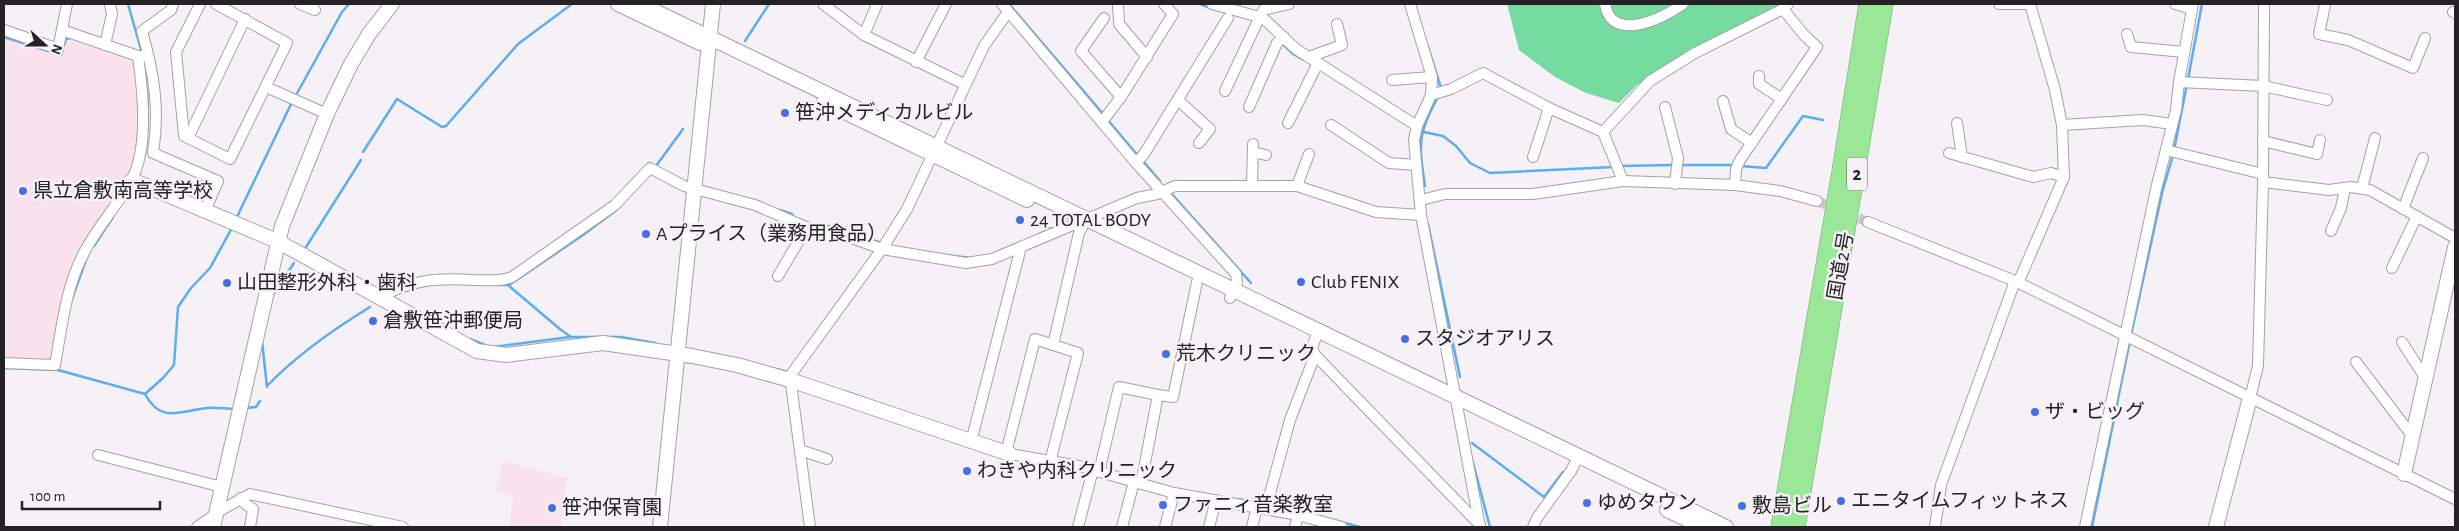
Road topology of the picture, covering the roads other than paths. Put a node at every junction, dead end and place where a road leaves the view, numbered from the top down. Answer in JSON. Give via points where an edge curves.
{"nodes":[{"id":1,"x":66,"y":4,"type":"edge"},
{"id":2,"x":110,"y":4,"type":"edge"},
{"id":3,"x":173,"y":4,"type":"edge"},
{"id":4,"x":200,"y":4,"type":"edge"},
{"id":5,"x":216,"y":4,"type":"edge"},
{"id":6,"x":300,"y":4,"type":"edge"},
{"id":7,"x":392,"y":4,"type":"edge"},
{"id":8,"x":618,"y":4,"type":"edge"},
{"id":9,"x":640,"y":4,"type":"edge"},
{"id":10,"x":713,"y":4,"type":"edge"},
{"id":11,"x":823,"y":4,"type":"edge"},
{"id":12,"x":877,"y":4,"type":"edge"},
{"id":13,"x":946,"y":4,"type":"edge"},
{"id":14,"x":1118,"y":4,"type":"edge"},
{"id":15,"x":1164,"y":4,"type":"edge"},
{"id":16,"x":1212,"y":4,"type":"edge"},
{"id":17,"x":1289,"y":4,"type":"edge"},
{"id":18,"x":1410,"y":4,"type":"edge"},
{"id":19,"x":1605,"y":4,"type":"edge"},
{"id":20,"x":1683,"y":4,"type":"edge"},
{"id":21,"x":1868,"y":4,"type":"edge"},
{"id":22,"x":1999,"y":4,"type":"edge"},
{"id":23,"x":2030,"y":4,"type":"edge"},
{"id":24,"x":2174,"y":4,"type":"edge"},
{"id":25,"x":2264,"y":4,"type":"edge"},
{"id":26,"x":2323,"y":4,"type":"edge"},
{"id":27,"x":1786,"y":6,"type":"edge"},
{"id":28,"x":2193,"y":6,"type":"edge"},
{"id":29,"x":1005,"y":8,"type":"edge"},
{"id":30,"x":839,"y":9,"type":"edge"},
{"id":31,"x":1884,"y":9,"type":"edge"},
{"id":32,"x":316,"y":10,"type":"dead end"},
{"id":33,"x":1104,"y":18,"type":"dead end"},
{"id":34,"x":1228,"y":18,"type":"dead end"},
{"id":35,"x":245,"y":19,"type":"junction"},
{"id":36,"x":1257,"y":19,"type":"junction"},
{"id":37,"x":1336,"y":24,"type":"dead end"},
{"id":38,"x":4,"y":30,"type":"edge"},
{"id":39,"x":62,"y":30,"type":"junction"},
{"id":40,"x":2127,"y":34,"type":"dead end"},
{"id":41,"x":864,"y":35,"type":"junction"},
{"id":42,"x":2425,"y":38,"type":"dead end"},
{"id":43,"x":1281,"y":40,"type":"junction"},
{"id":44,"x":709,"y":42,"type":"junction"},
{"id":45,"x":105,"y":45,"type":"junction"},
{"id":46,"x":2184,"y":52,"type":"junction"},
{"id":47,"x":143,"y":56,"type":"junction"},
{"id":48,"x":1147,"y":57,"type":"junction"},
{"id":49,"x":916,"y":62,"type":"junction"},
{"id":50,"x":1314,"y":63,"type":"junction"},
{"id":51,"x":1760,"y":76,"type":"dead end"},
{"id":52,"x":1432,"y":77,"type":"junction"},
{"id":53,"x":1392,"y":80,"type":"dead end"},
{"id":54,"x":2179,"y":82,"type":"junction"},
{"id":55,"x":964,"y":84,"type":"junction"},
{"id":56,"x":2263,"y":86,"type":"junction"},
{"id":57,"x":266,"y":87,"type":"junction"},
{"id":58,"x":1225,"y":91,"type":"dead end"},
{"id":59,"x":1431,"y":95,"type":"junction"},
{"id":60,"x":1121,"y":97,"type":"junction"},
{"id":61,"x":1782,"y":99,"type":"junction"},
{"id":62,"x":1178,"y":100,"type":"junction"},
{"id":63,"x":2327,"y":100,"type":"dead end"},
{"id":64,"x":1723,"y":102,"type":"dead end"},
{"id":65,"x":1249,"y":107,"type":"dead end"},
{"id":66,"x":1665,"y":107,"type":"dead end"},
{"id":67,"x":1549,"y":108,"type":"junction"},
{"id":68,"x":327,"y":114,"type":"junction"},
{"id":69,"x":1105,"y":119,"type":"junction"},
{"id":70,"x":1850,"y":120,"type":"junction"},
{"id":71,"x":1288,"y":123,"type":"dead end"},
{"id":72,"x":1957,"y":123,"type":"dead end"},
{"id":73,"x":1330,"y":124,"type":"dead end"},
{"id":74,"x":2172,"y":124,"type":"junction"},
{"id":75,"x":2062,"y":125,"type":"junction"},
{"id":76,"x":1416,"y":129,"type":"junction"},
{"id":77,"x":1603,"y":132,"type":"junction"},
{"id":78,"x":188,"y":138,"type":"junction"},
{"id":79,"x":2375,"y":138,"type":"dead end"},
{"id":80,"x":2263,"y":140,"type":"junction"},
{"id":81,"x":2320,"y":140,"type":"dead end"},
{"id":82,"x":1199,"y":143,"type":"dead end"},
{"id":83,"x":1752,"y":143,"type":"junction"},
{"id":84,"x":934,"y":150,"type":"junction"},
{"id":85,"x":2166,"y":150,"type":"junction"},
{"id":86,"x":1949,"y":153,"type":"dead end"},
{"id":87,"x":1309,"y":154,"type":"dead end"},
{"id":88,"x":1266,"y":155,"type":"dead end"},
{"id":89,"x":1533,"y":157,"type":"dead end"},
{"id":90,"x":1962,"y":157,"type":"junction"},
{"id":91,"x":2423,"y":158,"type":"dead end"},
{"id":92,"x":1139,"y":160,"type":"junction"},
{"id":93,"x":1416,"y":165,"type":"junction"},
{"id":94,"x":2064,"y":177,"type":"junction"},
{"id":95,"x":2264,"y":178,"type":"junction"},
{"id":96,"x":1623,"y":181,"type":"junction"},
{"id":97,"x":136,"y":182,"type":"junction"},
{"id":98,"x":1675,"y":184,"type":"junction"},
{"id":99,"x":1252,"y":185,"type":"junction"},
{"id":100,"x":1735,"y":185,"type":"junction"},
{"id":101,"x":1297,"y":186,"type":"junction"},
{"id":102,"x":2345,"y":188,"type":"junction"},
{"id":103,"x":2362,"y":188,"type":"junction"},
{"id":104,"x":695,"y":190,"type":"junction"},
{"id":105,"x":1162,"y":190,"type":"junction"},
{"id":106,"x":1421,"y":200,"type":"junction"},
{"id":107,"x":1817,"y":201,"type":"tunnel mouth"},
{"id":108,"x":2403,"y":209,"type":"junction"},
{"id":109,"x":205,"y":211,"type":"junction"},
{"id":110,"x":1421,"y":215,"type":"junction"},
{"id":111,"x":2417,"y":216,"type":"junction"},
{"id":112,"x":1868,"y":222,"type":"tunnel mouth"},
{"id":113,"x":1081,"y":223,"type":"junction"},
{"id":114,"x":807,"y":227,"type":"junction"},
{"id":115,"x":2331,"y":231,"type":"dead end"},
{"id":116,"x":2455,"y":238,"type":"edge"},
{"id":117,"x":278,"y":242,"type":"junction"},
{"id":118,"x":884,"y":246,"type":"junction"},
{"id":119,"x":1020,"y":247,"type":"junction"},
{"id":120,"x":2455,"y":247,"type":"edge"},
{"id":121,"x":2392,"y":268,"type":"dead end"},
{"id":122,"x":778,"y":276,"type":"dead end"},
{"id":123,"x":1197,"y":282,"type":"junction"},
{"id":124,"x":2017,"y":282,"type":"junction"},
{"id":125,"x":1232,"y":294,"type":"junction"},
{"id":126,"x":381,"y":298,"type":"junction"},
{"id":127,"x":1821,"y":334,"type":"junction"},
{"id":128,"x":1317,"y":335,"type":"junction"},
{"id":129,"x":2129,"y":339,"type":"junction"},
{"id":130,"x":2402,"y":342,"type":"dead end"},
{"id":131,"x":1053,"y":345,"type":"junction"},
{"id":132,"x":678,"y":354,"type":"junction"},
{"id":133,"x":1315,"y":356,"type":"junction"},
{"id":134,"x":2356,"y":362,"type":"dead end"},
{"id":135,"x":4,"y":363,"type":"edge"},
{"id":136,"x":2426,"y":379,"type":"junction"},
{"id":137,"x":790,"y":380,"type":"junction"},
{"id":138,"x":1158,"y":395,"type":"junction"},
{"id":139,"x":2250,"y":398,"type":"junction"},
{"id":140,"x":1456,"y":402,"type":"junction"},
{"id":141,"x":2413,"y":437,"type":"junction"},
{"id":142,"x":971,"y":442,"type":"junction"},
{"id":143,"x":800,"y":450,"type":"junction"},
{"id":144,"x":1008,"y":454,"type":"junction"},
{"id":145,"x":98,"y":455,"type":"dead end"},
{"id":146,"x":827,"y":459,"type":"dead end"},
{"id":147,"x":1576,"y":460,"type":"junction"},
{"id":148,"x":1050,"y":462,"type":"junction"},
{"id":149,"x":1096,"y":471,"type":"junction"},
{"id":150,"x":2404,"y":474,"type":"junction"},
{"id":151,"x":1138,"y":483,"type":"junction"},
{"id":152,"x":222,"y":487,"type":"junction"},
{"id":153,"x":1174,"y":493,"type":"junction"},
{"id":154,"x":2455,"y":499,"type":"edge"},
{"id":155,"x":1216,"y":500,"type":"junction"},
{"id":156,"x":242,"y":501,"type":"junction"},
{"id":157,"x":1262,"y":508,"type":"junction"},
{"id":158,"x":1298,"y":515,"type":"junction"},
{"id":159,"x":216,"y":523,"type":"edge"},
{"id":160,"x":1480,"y":526,"type":"edge"},
{"id":161,"x":198,"y":527,"type":"edge"},
{"id":162,"x":250,"y":527,"type":"edge"},
{"id":163,"x":402,"y":527,"type":"edge"},
{"id":164,"x":660,"y":527,"type":"edge"},
{"id":165,"x":810,"y":527,"type":"edge"},
{"id":166,"x":1078,"y":527,"type":"edge"},
{"id":167,"x":1122,"y":527,"type":"edge"},
{"id":168,"x":1165,"y":527,"type":"edge"},
{"id":169,"x":1209,"y":527,"type":"edge"},
{"id":170,"x":1252,"y":527,"type":"edge"},
{"id":171,"x":1295,"y":527,"type":"edge"},
{"id":172,"x":1342,"y":527,"type":"edge"},
{"id":173,"x":1533,"y":527,"type":"edge"},
{"id":174,"x":1703,"y":527,"type":"edge"},
{"id":175,"x":1726,"y":527,"type":"edge"},
{"id":176,"x":1773,"y":527,"type":"edge"},
{"id":177,"x":1780,"y":527,"type":"edge"},
{"id":178,"x":1796,"y":527,"type":"edge"},
{"id":179,"x":1806,"y":527,"type":"edge"},
{"id":180,"x":1935,"y":527,"type":"edge"},
{"id":181,"x":2084,"y":527,"type":"edge"},
{"id":182,"x":2216,"y":527,"type":"edge"}],
"edges":[{"from":1,"to":39,"type":"street"},
{"from":2,"to":45,"type":"street","via":[[112,14]]},
{"from":3,"to":47,"type":"street","via":[[171,10],[142,31]]},
{"from":4,"to":78,"type":"street","via":[[176,52],[184,136]]},
{"from":5,"to":35,"type":"street"},
{"from":6,"to":32,"type":"street"},
{"from":7,"to":68,"type":"street","via":[[350,64]]},
{"from":8,"to":44,"type":"street"},
{"from":9,"to":44,"type":"street"},
{"from":10,"to":44,"type":"street"},
{"from":11,"to":30,"type":"street"},
{"from":12,"to":41,"type":"street"},
{"from":13,"to":49,"type":"street"},
{"from":14,"to":48,"type":"street","via":[[1119,24]]},
{"from":15,"to":48,"type":"street","via":[[1172,14]]},
{"from":16,"to":36,"type":"street"},
{"from":17,"to":36,"type":"street","via":[[1263,10]]},
{"from":18,"to":52,"type":"street"},
{"from":19,"to":20,"type":"street","via":[[1611,17],[1631,26],[1664,16]]},
{"from":21,"to":70,"type":"highway","name":"国道2号","number":"2"},
{"from":22,"to":23,"type":"street"},
{"from":23,"to":75,"type":"street"},
{"from":24,"to":28,"type":"street"},
{"from":25,"to":56,"type":"street"},
{"from":26,"to":42,"type":"street","via":[[2319,34],[2348,40],[2413,68]]},
{"from":27,"to":61,"type":"street","via":[[1804,35],[1817,47]]},
{"from":27,"to":77,"type":"street","via":[[1695,53],[1650,81]]},
{"from":28,"to":46,"type":"street"},
{"from":29,"to":55,"type":"street"},
{"from":29,"to":69,"type":"street"},
{"from":30,"to":41,"type":"street"},
{"from":31,"to":127,"type":"highway","name":"国道2号","number":"2"},
{"from":31,"to":179,"type":"highway","via":[[1867,162]]},
{"from":33,"to":60,"type":"street","via":[[1081,51]]},
{"from":34,"to":62,"type":"street"},
{"from":35,"to":57,"type":"street","via":[[287,42]]},
{"from":35,"to":78,"type":"street"},
{"from":36,"to":43,"type":"street","via":[[1263,18]]},
{"from":36,"to":58,"type":"street"},
{"from":37,"to":50,"type":"street","via":[[1342,45]]},
{"from":38,"to":39,"type":"street","via":[[58,49]]},
{"from":39,"to":45,"type":"street"},
{"from":40,"to":46,"type":"street","via":[[2131,47]]},
{"from":41,"to":49,"type":"street"},
{"from":43,"to":50,"type":"street"},
{"from":43,"to":65,"type":"street"},
{"from":44,"to":84,"type":"street"},
{"from":44,"to":104,"type":"street"},
{"from":45,"to":47,"type":"street"},
{"from":46,"to":54,"type":"street"},
{"from":47,"to":97,"type":"street","via":[[142,137]]},
{"from":47,"to":109,"type":"street","via":[[158,104],[153,154],[218,181]]},
{"from":48,"to":60,"type":"street"},
{"from":49,"to":55,"type":"street"},
{"from":50,"to":71,"type":"street"},
{"from":50,"to":76,"type":"street"},
{"from":51,"to":61,"type":"street","via":[[1759,84]]},
{"from":52,"to":53,"type":"street"},
{"from":52,"to":59,"type":"street"},
{"from":54,"to":56,"type":"street"},
{"from":54,"to":74,"type":"street"},
{"from":55,"to":84,"type":"street"},
{"from":56,"to":63,"type":"street"},
{"from":56,"to":80,"type":"street"},
{"from":57,"to":68,"type":"street"},
{"from":57,"to":78,"type":"street","via":[[230,159]]},
{"from":59,"to":67,"type":"street","via":[[1451,89],[1483,72]]},
{"from":59,"to":76,"type":"street"},
{"from":60,"to":69,"type":"street"},
{"from":61,"to":83,"type":"street"},
{"from":62,"to":82,"type":"street","via":[[1210,129]]},
{"from":62,"to":92,"type":"street"},
{"from":64,"to":83,"type":"street","via":[[1731,129]]},
{"from":66,"to":98,"type":"street","via":[[1678,158]]},
{"from":67,"to":77,"type":"street"},
{"from":67,"to":89,"type":"street"},
{"from":68,"to":117,"type":"street"},
{"from":69,"to":92,"type":"street"},
{"from":70,"to":127,"type":"highway","name":"国道2号","number":"2"},
{"from":70,"to":176,"type":"highway","via":[[1838,140],[1831,177]]},
{"from":72,"to":90,"type":"street"},
{"from":73,"to":93,"type":"street","via":[[1389,164]]},
{"from":74,"to":75,"type":"street","via":[[2143,120]]},
{"from":74,"to":85,"type":"street"},
{"from":75,"to":94,"type":"street"},
{"from":76,"to":93,"type":"street"},
{"from":77,"to":96,"type":"street"},
{"from":79,"to":103,"type":"street"},
{"from":80,"to":81,"type":"street","via":[[2317,154]]},
{"from":80,"to":95,"type":"street"},
{"from":83,"to":100,"type":"street","via":[[1738,165]]},
{"from":84,"to":113,"type":"street"},
{"from":84,"to":118,"type":"street","via":[[907,210]]},
{"from":85,"to":95,"type":"street"},
{"from":85,"to":129,"type":"street"},
{"from":86,"to":90,"type":"street"},
{"from":87,"to":101,"type":"street"},
{"from":88,"to":99,"type":"street","via":[[1253,148]]},
{"from":90,"to":94,"type":"street","via":[[2033,176],[2051,173]]},
{"from":91,"to":108,"type":"street"},
{"from":92,"to":105,"type":"street"},
{"from":93,"to":106,"type":"street"},
{"from":94,"to":124,"type":"street"},
{"from":95,"to":102,"type":"street","via":[[2329,190]]},
{"from":95,"to":139,"type":"street","via":[[2258,366]]},
{"from":96,"to":98,"type":"street"},
{"from":96,"to":106,"type":"street","via":[[1533,194],[1445,194]]},
{"from":97,"to":109,"type":"street"},
{"from":97,"to":135,"type":"street","via":[[84,251],[66,299],[55,365]]},
{"from":98,"to":100,"type":"street"},
{"from":99,"to":101,"type":"street"},
{"from":99,"to":105,"type":"street","via":[[1175,186]]},
{"from":100,"to":107,"type":"street","via":[[1780,191]]},
{"from":101,"to":110,"type":"street","via":[[1376,212]]},
{"from":102,"to":103,"type":"street"},
{"from":102,"to":115,"type":"street"},
{"from":103,"to":108,"type":"street"},
{"from":104,"to":114,"type":"street","via":[[755,205]]},
{"from":104,"to":126,"type":"street","via":[[650,168],[615,205],[512,277],[498,281],[449,279],[422,282],[394,290]]},
{"from":104,"to":132,"type":"street"},
{"from":105,"to":113,"type":"street"},
{"from":105,"to":125,"type":"street","via":[[1236,274],[1238,278]]},
{"from":106,"to":110,"type":"street"},
{"from":108,"to":111,"type":"street"},
{"from":109,"to":117,"type":"street"},
{"from":110,"to":140,"type":"street"},
{"from":111,"to":116,"type":"street"},
{"from":111,"to":121,"type":"street"},
{"from":112,"to":124,"type":"street"},
{"from":113,"to":119,"type":"street"},
{"from":113,"to":123,"type":"street"},
{"from":113,"to":125,"type":"street"},
{"from":113,"to":131,"type":"street"},
{"from":114,"to":118,"type":"street"},
{"from":114,"to":122,"type":"street"},
{"from":117,"to":126,"type":"street"},
{"from":117,"to":152,"type":"street"},
{"from":118,"to":119,"type":"street","via":[[966,263],[992,259]]},
{"from":118,"to":137,"type":"street"},
{"from":119,"to":142,"type":"street"},
{"from":120,"to":136,"type":"street"},
{"from":123,"to":125,"type":"street"},
{"from":123,"to":138,"type":"street","via":[[1173,397]]},
{"from":124,"to":129,"type":"street"},
{"from":124,"to":180,"type":"street","via":[[1941,485]]},
{"from":125,"to":128,"type":"street"},
{"from":126,"to":132,"type":"street","via":[[477,351],[491,354],[603,343]]},
{"from":127,"to":177,"type":"highway","name":"国道2号","number":"2"},
{"from":127,"to":178,"type":"highway","name":"国道2号","number":"2"},
{"from":128,"to":133,"type":"street","via":[[1312,348]]},
{"from":128,"to":140,"type":"street"},
{"from":129,"to":139,"type":"street"},
{"from":129,"to":181,"type":"street"},
{"from":130,"to":136,"type":"street"},
{"from":131,"to":144,"type":"street","via":[[1036,339]]},
{"from":131,"to":148,"type":"street","via":[[1078,354]]},
{"from":132,"to":137,"type":"street","via":[[737,365]]},
{"from":132,"to":164,"type":"street"},
{"from":133,"to":157,"type":"street","via":[[1290,420]]},
{"from":133,"to":160,"type":"street"},
{"from":134,"to":141,"type":"street"},
{"from":136,"to":141,"type":"street"},
{"from":137,"to":142,"type":"street"},
{"from":137,"to":143,"type":"street"},
{"from":138,"to":149,"type":"street","via":[[1119,387]]},
{"from":138,"to":151,"type":"street"},
{"from":139,"to":150,"type":"street"},
{"from":139,"to":182,"type":"street"},
{"from":140,"to":147,"type":"street"},
{"from":140,"to":160,"type":"street"},
{"from":141,"to":150,"type":"street"},
{"from":142,"to":144,"type":"street"},
{"from":143,"to":146,"type":"street"},
{"from":143,"to":165,"type":"street"},
{"from":144,"to":148,"type":"street"},
{"from":145,"to":152,"type":"street"},
{"from":147,"to":173,"type":"street"},
{"from":147,"to":174,"type":"street"},
{"from":147,"to":175,"type":"street"},
{"from":148,"to":149,"type":"street"},
{"from":149,"to":151,"type":"street"},
{"from":149,"to":166,"type":"street"},
{"from":150,"to":154,"type":"street"},
{"from":151,"to":153,"type":"street"},
{"from":151,"to":167,"type":"street"},
{"from":152,"to":159,"type":"street"},
{"from":153,"to":155,"type":"street"},
{"from":153,"to":168,"type":"street"},
{"from":155,"to":157,"type":"street"},
{"from":155,"to":169,"type":"street"},
{"from":156,"to":159,"type":"street"},
{"from":156,"to":162,"type":"street","via":[[253,509]]},
{"from":156,"to":163,"type":"street","via":[[250,494],[258,495]]},
{"from":157,"to":158,"type":"street"},
{"from":157,"to":170,"type":"street"},
{"from":158,"to":171,"type":"street"},
{"from":158,"to":172,"type":"street"},
{"from":159,"to":161,"type":"street"}]}
